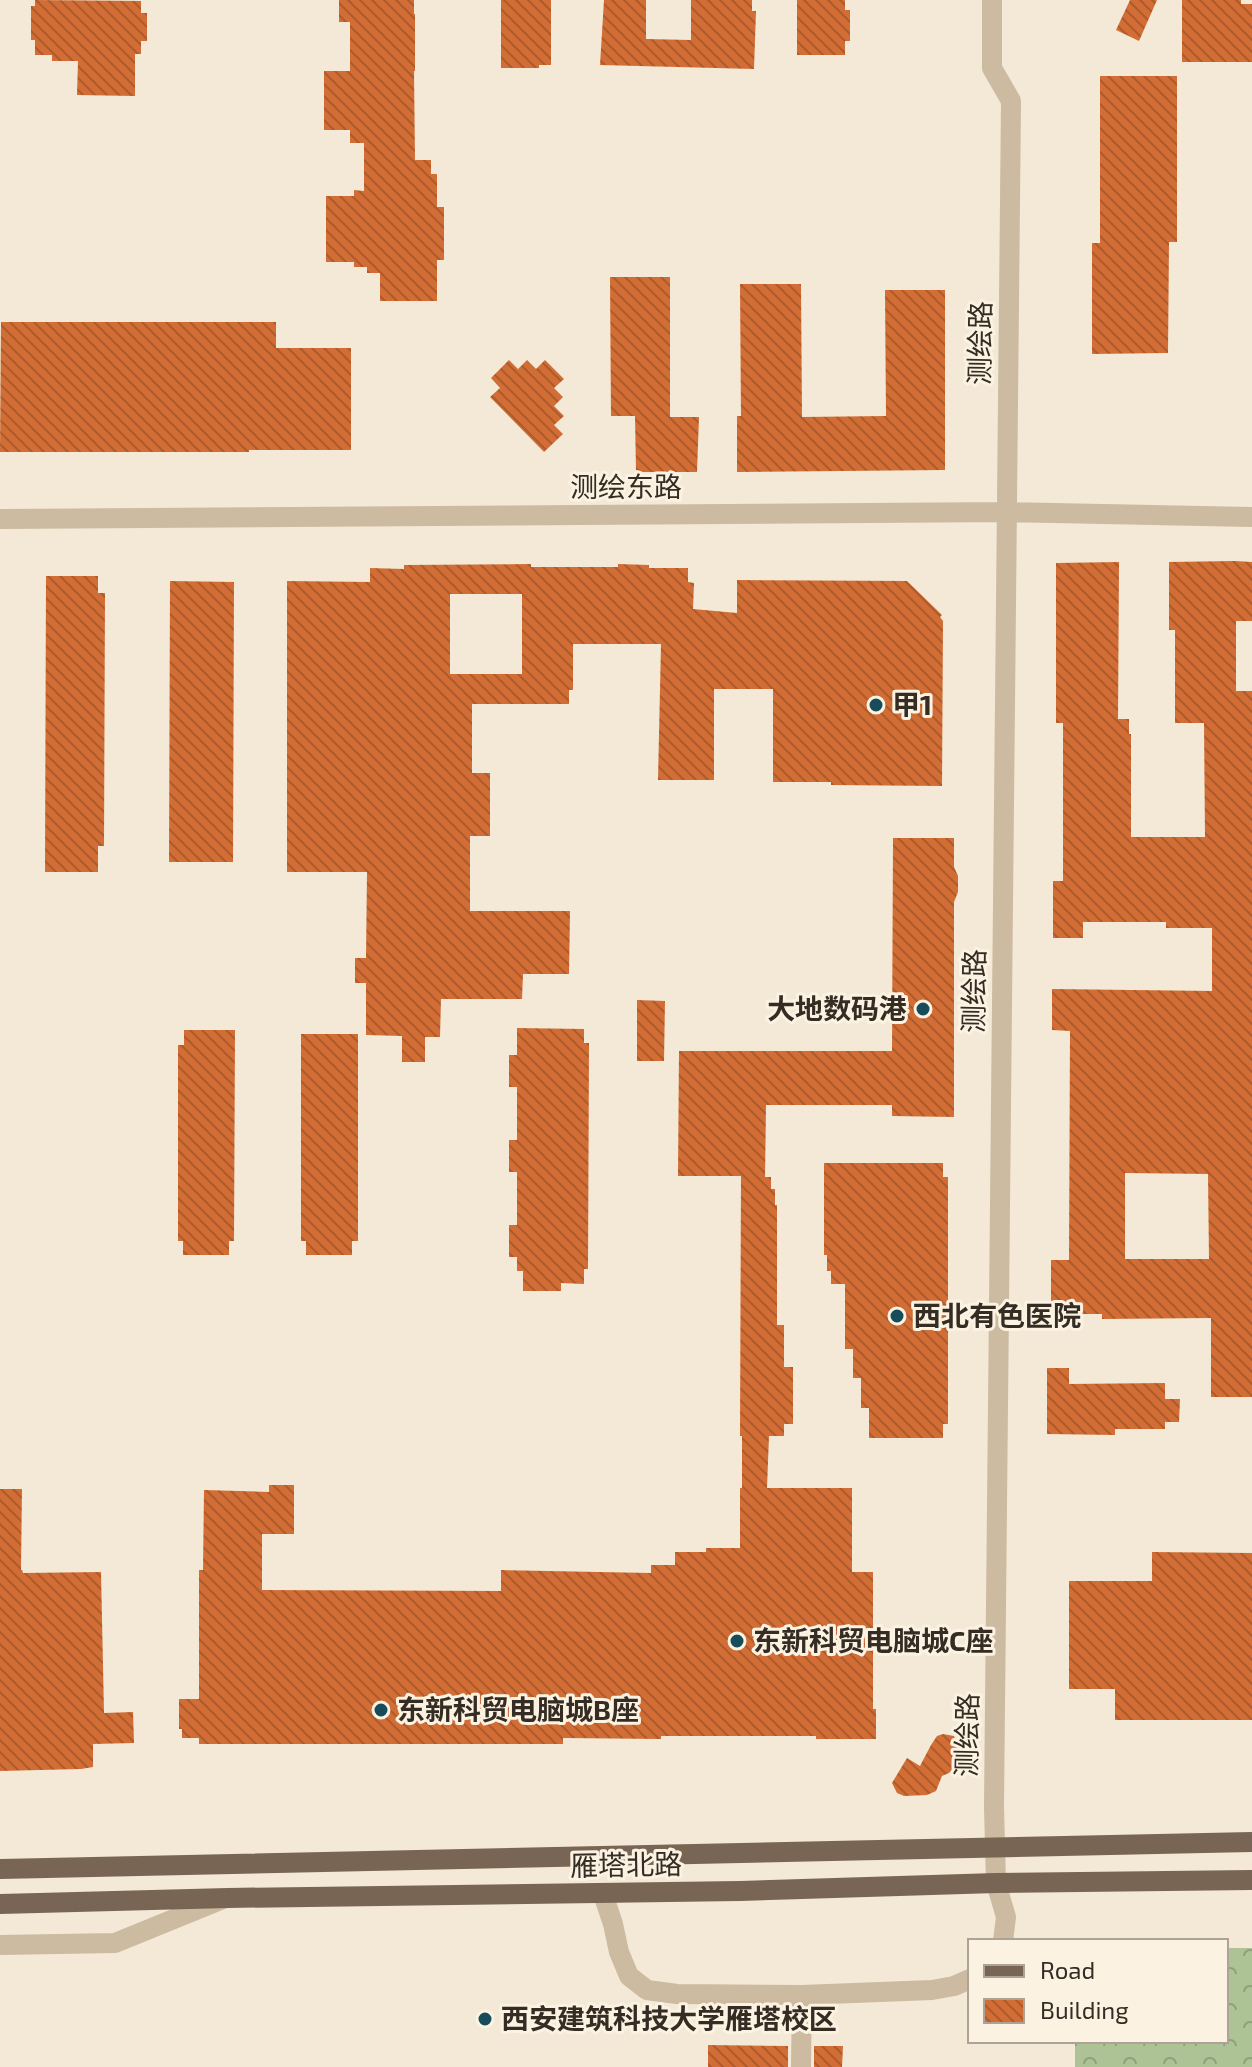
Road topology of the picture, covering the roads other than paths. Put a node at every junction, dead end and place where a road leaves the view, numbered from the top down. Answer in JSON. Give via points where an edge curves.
{"nodes":[{"id":1,"x":992,"y":0,"type":"edge"},
{"id":2,"x":1007,"y":512,"type":"junction"},
{"id":3,"x":1252,"y":517,"type":"edge"},
{"id":4,"x":0,"y":519,"type":"edge"},
{"id":5,"x":1252,"y":1842,"type":"edge"},
{"id":6,"x":995,"y":1846,"type":"junction"},
{"id":7,"x":0,"y":1869,"type":"edge"},
{"id":8,"x":1252,"y":1880,"type":"edge"},
{"id":9,"x":996,"y":1883,"type":"junction"},
{"id":10,"x":603,"y":1894,"type":"junction"},
{"id":11,"x":228,"y":1898,"type":"junction"},
{"id":12,"x":0,"y":1904,"type":"edge"},
{"id":13,"x":1003,"y":1939,"type":"edge"},
{"id":14,"x":0,"y":1945,"type":"edge"},
{"id":15,"x":968,"y":1980,"type":"edge"},
{"id":16,"x":802,"y":1995,"type":"junction"},
{"id":17,"x":801,"y":2067,"type":"edge"}],
"edges":[{"from":1,"to":2,"type":"street","name":"测绘路","via":[[992,68],[1011,101]]},
{"from":2,"to":3,"type":"street","name":"测绘东路"},
{"from":2,"to":4,"type":"street","name":"测绘东路"},
{"from":2,"to":6,"type":"street","name":"测绘路"},
{"from":5,"to":6,"type":"main road","name":"雁塔北路"},
{"from":6,"to":7,"type":"main road","name":"雁塔北路"},
{"from":6,"to":9,"type":"street","name":"测绘路"},
{"from":8,"to":9,"type":"main road","name":"雁塔北路"},
{"from":9,"to":10,"type":"main road","name":"雁塔北路"},
{"from":9,"to":13,"type":"street","name":"测绘路","via":[[1006,1917]]},
{"from":10,"to":11,"type":"main road","name":"雁塔北路"},
{"from":10,"to":16,"type":"street","via":[[629,1976],[647,1990]]},
{"from":11,"to":12,"type":"main road","name":"雁塔北路"},
{"from":11,"to":14,"type":"street","via":[[115,1943]]},
{"from":15,"to":16,"type":"street","via":[[932,1990]]},
{"from":16,"to":17,"type":"street"}]}
